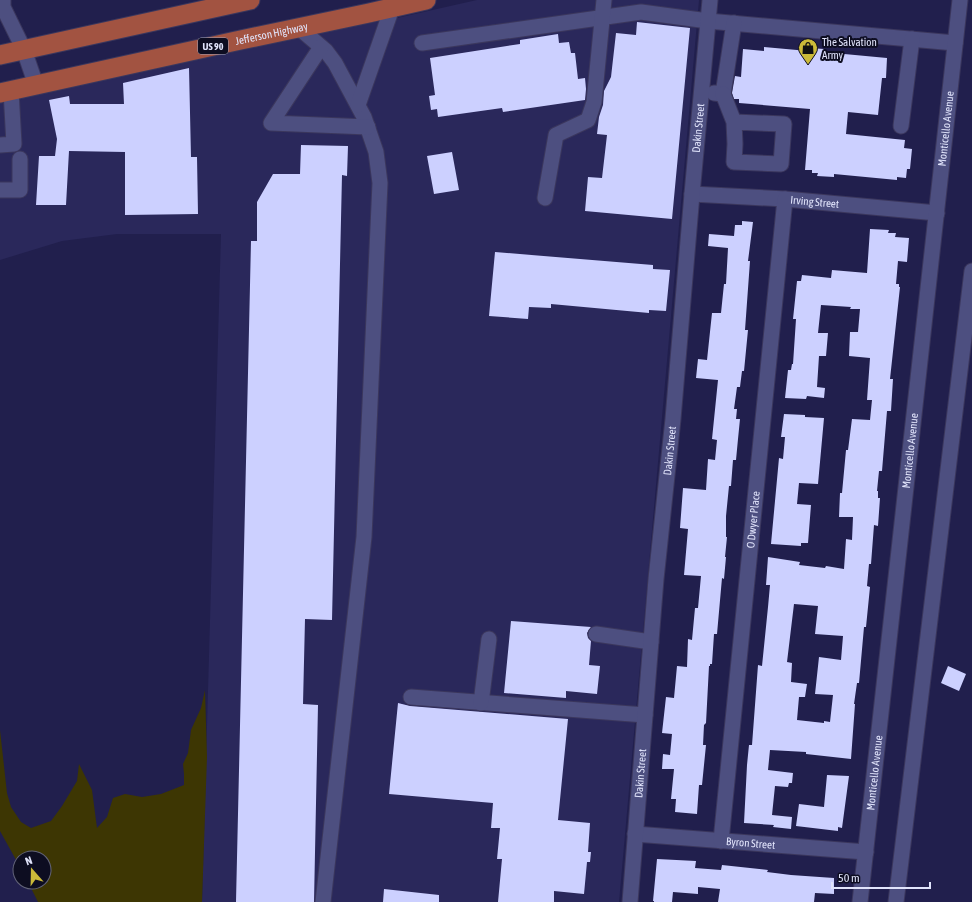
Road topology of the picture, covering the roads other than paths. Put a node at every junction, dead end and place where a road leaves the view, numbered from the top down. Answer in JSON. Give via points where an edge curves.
{"nodes":[{"id":1,"x":3,"y":0,"type":"edge"},
{"id":2,"x":250,"y":0,"type":"edge"},
{"id":3,"x":426,"y":0,"type":"edge"},
{"id":4,"x":604,"y":0,"type":"edge"},
{"id":5,"x":710,"y":0,"type":"edge"},
{"id":6,"x":960,"y":0,"type":"edge"},
{"id":7,"x":391,"y":4,"type":"edge"},
{"id":8,"x":602,"y":17,"type":"junction"},
{"id":9,"x":708,"y":21,"type":"junction"},
{"id":10,"x":734,"y":23,"type":"junction"},
{"id":11,"x":298,"y":27,"type":"junction"},
{"id":12,"x":912,"y":39,"type":"junction"},
{"id":13,"x":422,"y":43,"type":"dead end"},
{"id":14,"x":956,"y":43,"type":"junction"},
{"id":15,"x":321,"y":47,"type":"junction"},
{"id":16,"x":24,"y":50,"type":"junction"},
{"id":17,"x":0,"y":55,"type":"edge"},
{"id":18,"x":36,"y":85,"type":"junction"},
{"id":19,"x":6,"y":92,"type":"edge"},
{"id":20,"x":701,"y":92,"type":"junction"},
{"id":21,"x":723,"y":94,"type":"junction"},
{"id":22,"x":358,"y":105,"type":"junction"},
{"id":23,"x":734,"y":122,"type":"dead end"},
{"id":24,"x":901,"y":126,"type":"dead end"},
{"id":25,"x":368,"y":127,"type":"junction"},
{"id":26,"x":0,"y":145,"type":"edge"},
{"id":27,"x":20,"y":159,"type":"dead end"},
{"id":28,"x":0,"y":190,"type":"edge"},
{"id":29,"x":692,"y":194,"type":"junction"},
{"id":30,"x":545,"y":198,"type":"dead end"},
{"id":31,"x":785,"y":199,"type":"junction"},
{"id":32,"x":937,"y":213,"type":"junction"},
{"id":33,"x":972,"y":271,"type":"edge"},
{"id":34,"x":596,"y":634,"type":"dead end"},
{"id":35,"x":489,"y":639,"type":"dead end"},
{"id":36,"x":651,"y":642,"type":"junction"},
{"id":37,"x":411,"y":697,"type":"dead end"},
{"id":38,"x":481,"y":703,"type":"junction"},
{"id":39,"x":645,"y":715,"type":"junction"},
{"id":40,"x":636,"y":834,"type":"junction"},
{"id":41,"x":721,"y":841,"type":"junction"},
{"id":42,"x":866,"y":852,"type":"junction"},
{"id":43,"x":323,"y":902,"type":"edge"},
{"id":44,"x":630,"y":902,"type":"edge"},
{"id":45,"x":860,"y":902,"type":"edge"},
{"id":46,"x":896,"y":902,"type":"edge"}],
"edges":[{"from":1,"to":16,"type":"street"},
{"from":2,"to":16,"type":"main road"},
{"from":3,"to":7,"type":"main road","name":"Jefferson Highway","number":"US 90"},
{"from":4,"to":8,"type":"street"},
{"from":5,"to":9,"type":"street","name":"Dakin Street"},
{"from":6,"to":14,"type":"street","name":"Monticello Avenue"},
{"from":7,"to":11,"type":"main road","name":"Jefferson Highway","number":"US 90"},
{"from":7,"to":22,"type":"street"},
{"from":8,"to":9,"type":"street","via":[[642,12]]},
{"from":8,"to":13,"type":"street"},
{"from":8,"to":30,"type":"street","via":[[594,102],[588,120],[556,135]]},
{"from":9,"to":10,"type":"street"},
{"from":9,"to":20,"type":"street","name":"Dakin Street"},
{"from":10,"to":12,"type":"street"},
{"from":10,"to":21,"type":"street"},
{"from":11,"to":15,"type":"street"},
{"from":11,"to":18,"type":"main road","name":"Jefferson Highway","number":"US 90"},
{"from":12,"to":14,"type":"street"},
{"from":12,"to":24,"type":"street"},
{"from":14,"to":32,"type":"street","name":"Monticello Avenue"},
{"from":15,"to":22,"type":"street","via":[[335,63]]},
{"from":15,"to":25,"type":"street","via":[[271,123]]},
{"from":16,"to":17,"type":"main road"},
{"from":16,"to":18,"type":"street"},
{"from":18,"to":19,"type":"main road","name":"Jefferson Highway","number":"US 90"},
{"from":19,"to":26,"type":"street","via":[[14,144]]},
{"from":20,"to":21,"type":"street"},
{"from":20,"to":29,"type":"street","name":"Dakin Street"},
{"from":21,"to":23,"type":"street"},
{"from":22,"to":25,"type":"street"},
{"from":25,"to":43,"type":"street","via":[[376,152],[380,183],[364,537]]},
{"from":27,"to":28,"type":"street","via":[[20,190]]},
{"from":29,"to":31,"type":"street","name":"Irving Street"},
{"from":29,"to":36,"type":"street","name":"Dakin Street"},
{"from":31,"to":32,"type":"street","name":"Irving Street"},
{"from":31,"to":41,"type":"street","name":"O Dwyer Place"},
{"from":32,"to":42,"type":"street","name":"Monticello Avenue"},
{"from":33,"to":46,"type":"street"},
{"from":34,"to":36,"type":"street"},
{"from":35,"to":38,"type":"street"},
{"from":36,"to":39,"type":"street","name":"Dakin Street"},
{"from":37,"to":38,"type":"street"},
{"from":38,"to":39,"type":"street"},
{"from":39,"to":40,"type":"street","name":"Dakin Street"},
{"from":40,"to":41,"type":"street","name":"Byron Street"},
{"from":40,"to":44,"type":"street","name":"Dakin Street"},
{"from":41,"to":42,"type":"street","name":"Byron Street"},
{"from":42,"to":45,"type":"street","name":"Monticello Avenue"}]}
